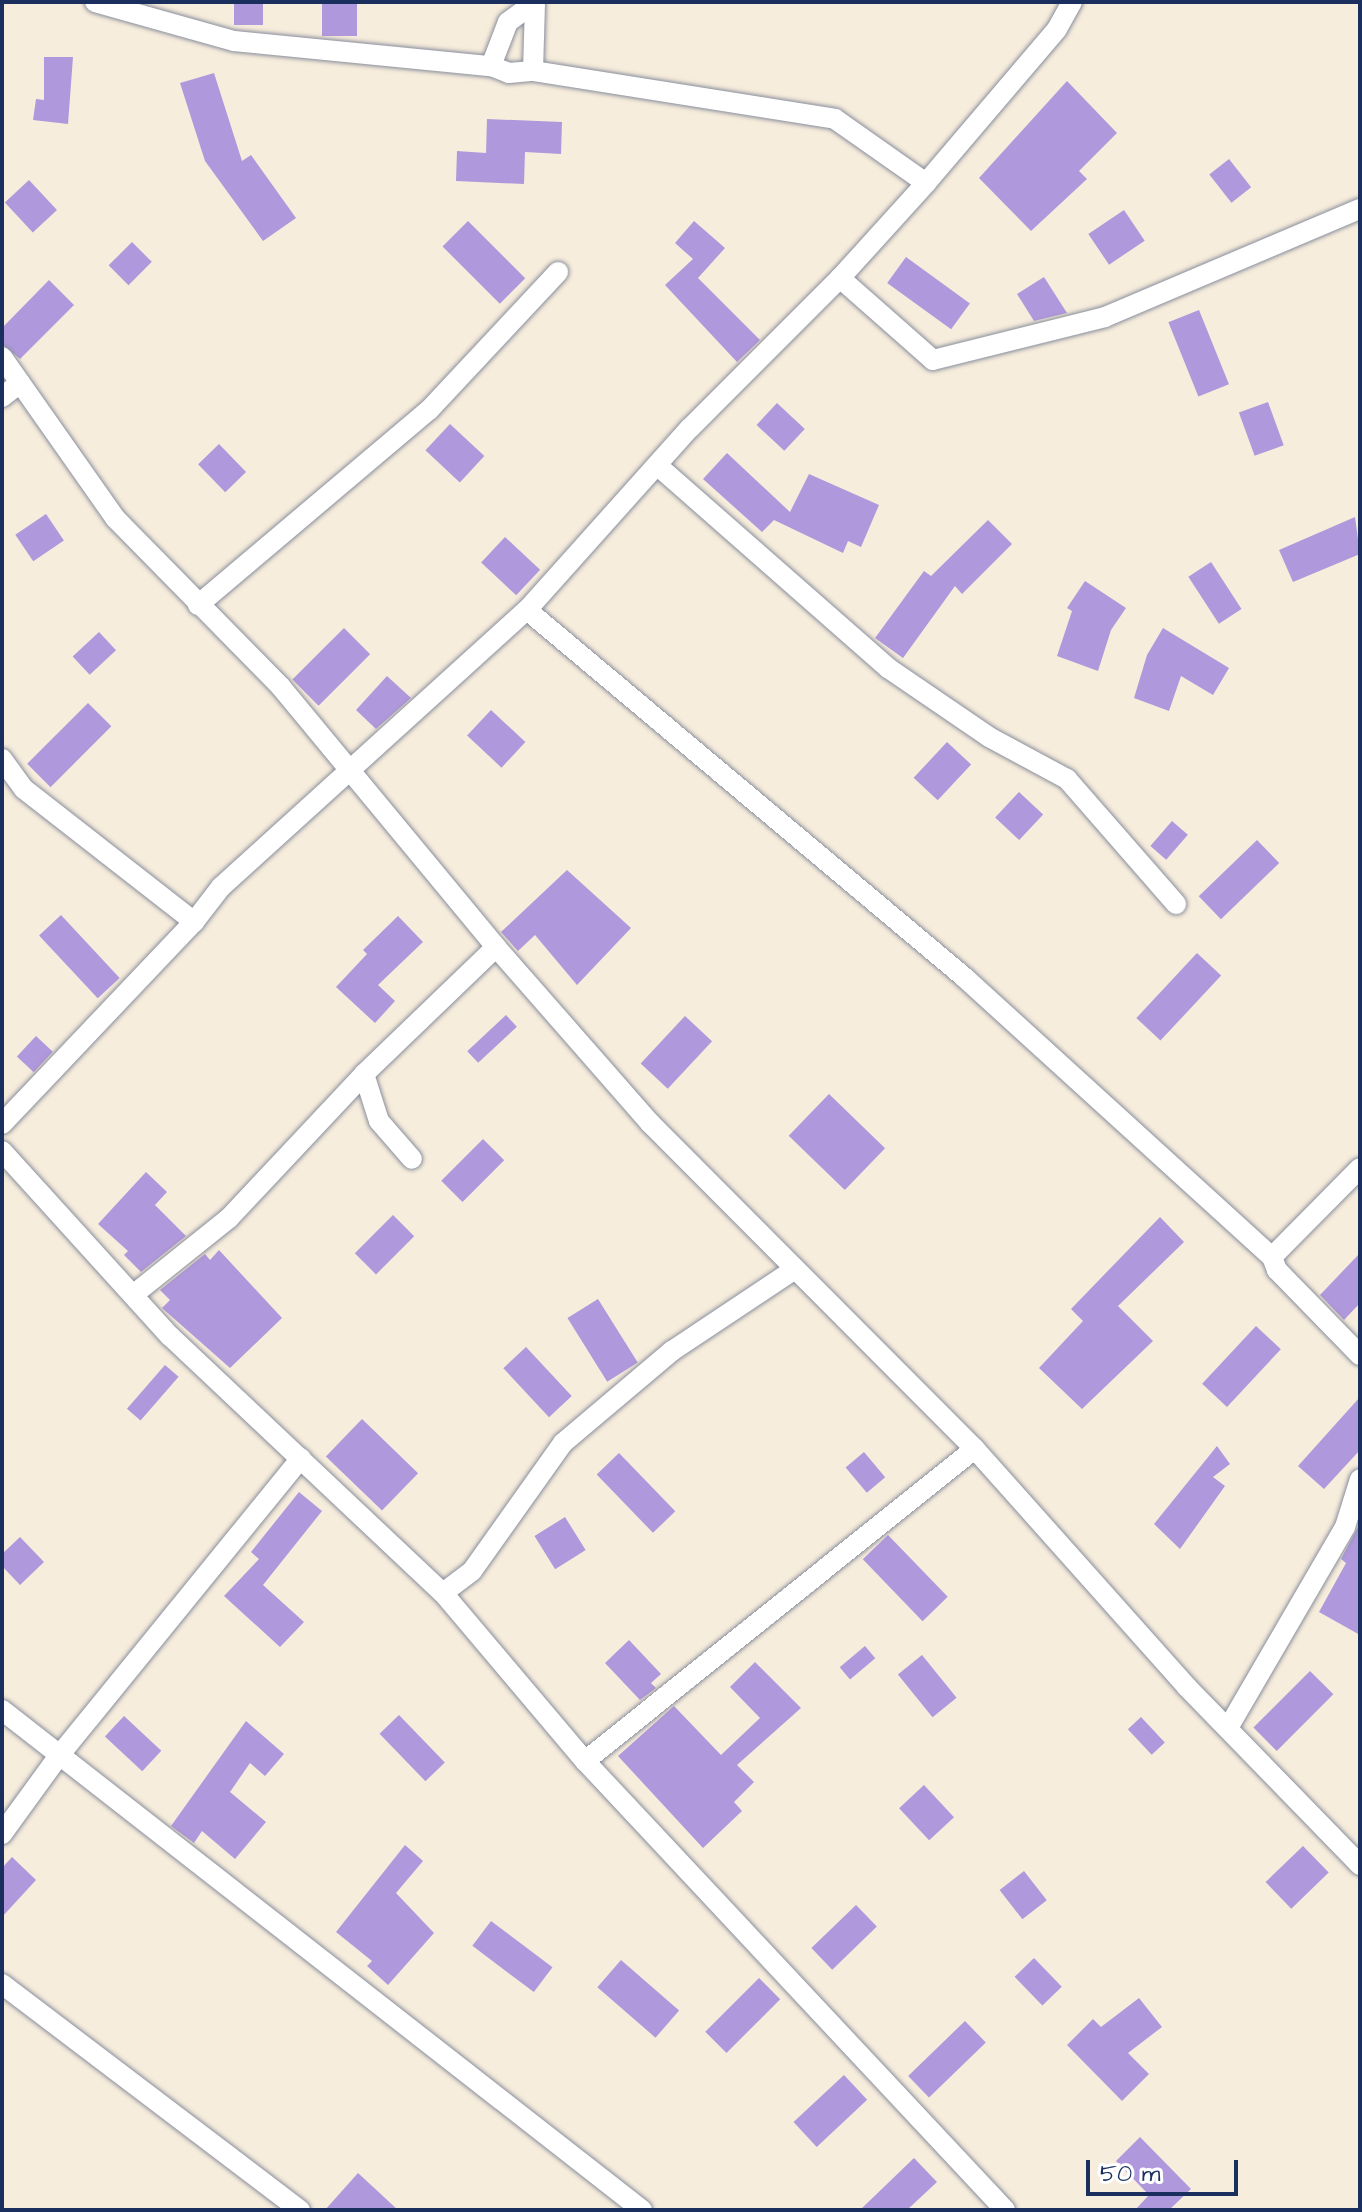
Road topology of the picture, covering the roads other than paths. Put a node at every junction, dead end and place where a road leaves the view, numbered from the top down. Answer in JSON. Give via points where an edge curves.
{"nodes":[{"id":1,"x":95,"y":2,"type":"edge"},
{"id":2,"x":534,"y":2,"type":"edge"},
{"id":3,"x":1072,"y":2,"type":"edge"},
{"id":4,"x":491,"y":66,"type":"junction"},
{"id":5,"x":533,"y":71,"type":"junction"},
{"id":6,"x":926,"y":183,"type":"junction"},
{"id":7,"x":1360,"y":209,"type":"edge"},
{"id":8,"x":558,"y":272,"type":"dead end"},
{"id":9,"x":840,"y":278,"type":"junction"},
{"id":10,"x":2,"y":357,"type":"edge"},
{"id":11,"x":20,"y":383,"type":"junction"},
{"id":12,"x":2,"y":397,"type":"edge"},
{"id":13,"x":657,"y":465,"type":"junction"},
{"id":14,"x":198,"y":605,"type":"junction"},
{"id":15,"x":527,"y":610,"type":"junction"},
{"id":16,"x":2,"y":759,"type":"edge"},
{"id":17,"x":350,"y":775,"type":"junction"},
{"id":18,"x":1176,"y":904,"type":"dead end"},
{"id":19,"x":194,"y":922,"type":"junction"},
{"id":20,"x":496,"y":947,"type":"junction"},
{"id":21,"x":364,"y":1074,"type":"junction"},
{"id":22,"x":2,"y":1124,"type":"edge"},
{"id":23,"x":2,"y":1151,"type":"edge"},
{"id":24,"x":412,"y":1159,"type":"dead end"},
{"id":25,"x":1360,"y":1168,"type":"edge"},
{"id":26,"x":1272,"y":1257,"type":"junction"},
{"id":27,"x":795,"y":1269,"type":"junction"},
{"id":28,"x":133,"y":1295,"type":"junction"},
{"id":29,"x":1360,"y":1355,"type":"edge"},
{"id":30,"x":975,"y":1449,"type":"junction"},
{"id":31,"x":301,"y":1458,"type":"junction"},
{"id":32,"x":1360,"y":1479,"type":"edge"},
{"id":33,"x":443,"y":1593,"type":"junction"},
{"id":34,"x":2,"y":1710,"type":"edge"},
{"id":35,"x":1228,"y":1728,"type":"junction"},
{"id":36,"x":58,"y":1757,"type":"junction"},
{"id":37,"x":585,"y":1761,"type":"junction"},
{"id":38,"x":2,"y":1834,"type":"edge"},
{"id":39,"x":1360,"y":1865,"type":"edge"},
{"id":40,"x":2,"y":1984,"type":"edge"},
{"id":41,"x":300,"y":2210,"type":"edge"},
{"id":42,"x":642,"y":2210,"type":"edge"},
{"id":43,"x":1005,"y":2210,"type":"edge"}],
"edges":[{"from":1,"to":4,"type":"street","via":[[234,41]]},
{"from":2,"to":4,"type":"street","via":[[508,22]]},
{"from":2,"to":5,"type":"street"},
{"from":3,"to":6,"type":"street","via":[[1057,29]]},
{"from":4,"to":5,"type":"street","via":[[509,73]]},
{"from":5,"to":6,"type":"street","via":[[835,119]]},
{"from":6,"to":9,"type":"street"},
{"from":7,"to":9,"type":"street","via":[[1105,317],[933,360]]},
{"from":8,"to":14,"type":"street","via":[[429,410]]},
{"from":9,"to":13,"type":"street"},
{"from":10,"to":11,"type":"street"},
{"from":11,"to":12,"type":"street"},
{"from":11,"to":14,"type":"street","via":[[115,518]]},
{"from":13,"to":15,"type":"street"},
{"from":13,"to":18,"type":"street","via":[[888,668],[989,737],[1067,779]]},
{"from":14,"to":17,"type":"street","via":[[281,687]]},
{"from":15,"to":17,"type":"street"},
{"from":15,"to":26,"type":"street","via":[[964,977]]},
{"from":16,"to":19,"type":"street","via":[[24,789]]},
{"from":17,"to":19,"type":"street","via":[[221,887]]},
{"from":17,"to":20,"type":"street"},
{"from":19,"to":22,"type":"street"},
{"from":20,"to":21,"type":"street"},
{"from":20,"to":27,"type":"street","via":[[650,1123]]},
{"from":21,"to":24,"type":"street","via":[[379,1121]]},
{"from":21,"to":28,"type":"street","via":[[229,1218]]},
{"from":23,"to":28,"type":"street"},
{"from":25,"to":26,"type":"street"},
{"from":26,"to":29,"type":"street","via":[[1277,1270]]},
{"from":27,"to":30,"type":"street"},
{"from":27,"to":33,"type":"street","via":[[672,1351],[563,1443],[472,1571]]},
{"from":28,"to":31,"type":"street","via":[[243,1408]]},
{"from":30,"to":35,"type":"street"},
{"from":30,"to":37,"type":"street"},
{"from":31,"to":33,"type":"street"},
{"from":31,"to":36,"type":"street"},
{"from":32,"to":35,"type":"street","via":[[1345,1527]]},
{"from":33,"to":37,"type":"street"},
{"from":34,"to":36,"type":"street"},
{"from":35,"to":39,"type":"street"},
{"from":36,"to":38,"type":"street"},
{"from":36,"to":42,"type":"street"},
{"from":37,"to":43,"type":"street"},
{"from":40,"to":41,"type":"street"}]}
